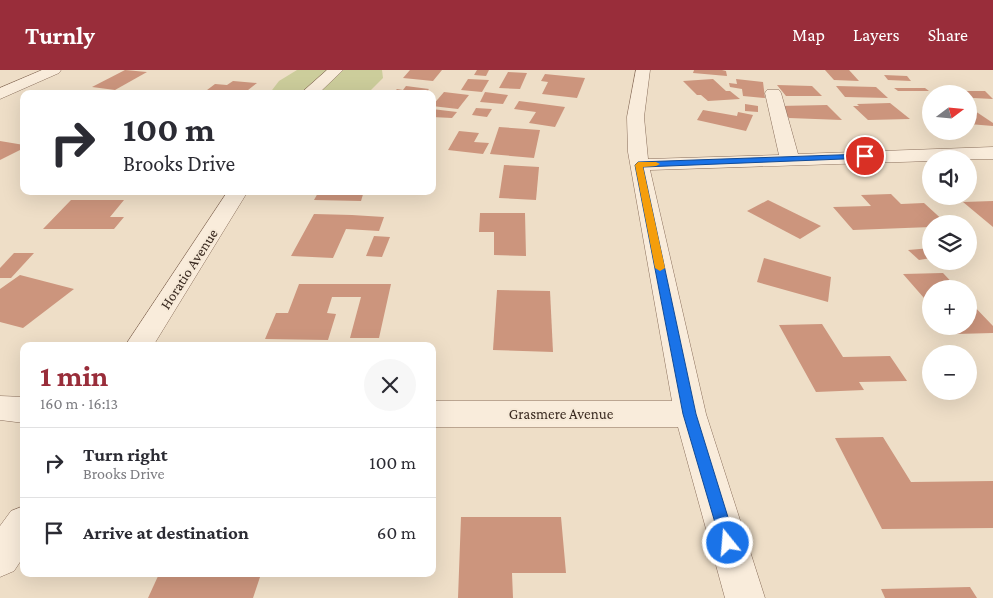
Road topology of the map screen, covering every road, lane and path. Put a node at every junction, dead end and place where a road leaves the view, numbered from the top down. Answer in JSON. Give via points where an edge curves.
{"nodes":[{"id":1,"x":54,"y":70,"type":"edge"},
{"id":2,"x":336,"y":70,"type":"edge"},
{"id":3,"x":643,"y":70,"type":"edge"},
{"id":4,"x":313,"y":90,"type":"edge"},
{"id":5,"x":773,"y":93,"type":"dead end"},
{"id":6,"x":0,"y":94,"type":"edge"},
{"id":7,"x":993,"y":153,"type":"edge"},
{"id":8,"x":790,"y":159,"type":"junction"},
{"id":9,"x":638,"y":165,"type":"junction"},
{"id":10,"x":235,"y":195,"type":"edge"},
{"id":11,"x":142,"y":342,"type":"edge"},
{"id":12,"x":0,"y":408,"type":"edge"},
{"id":13,"x":20,"y":410,"type":"edge"},
{"id":14,"x":436,"y":414,"type":"edge"},
{"id":15,"x":690,"y":414,"type":"junction"},
{"id":16,"x":20,"y":528,"type":"edge"},
{"id":17,"x":0,"y":558,"type":"edge"},
{"id":18,"x":745,"y":598,"type":"edge"}],
"edges":[{"from":1,"to":6,"type":"street"},
{"from":2,"to":4,"type":"street"},
{"from":3,"to":9,"type":"street","via":[[634,114]]},
{"from":5,"to":8,"type":"street"},
{"from":7,"to":8,"type":"street"},
{"from":8,"to":9,"type":"street"},
{"from":9,"to":15,"type":"street"},
{"from":10,"to":11,"type":"street","name":"Horatio Avenue"},
{"from":12,"to":13,"type":"street"},
{"from":14,"to":15,"type":"street","name":"Grasmere Avenue"},
{"from":15,"to":18,"type":"street"},
{"from":16,"to":17,"type":"street"}]}
